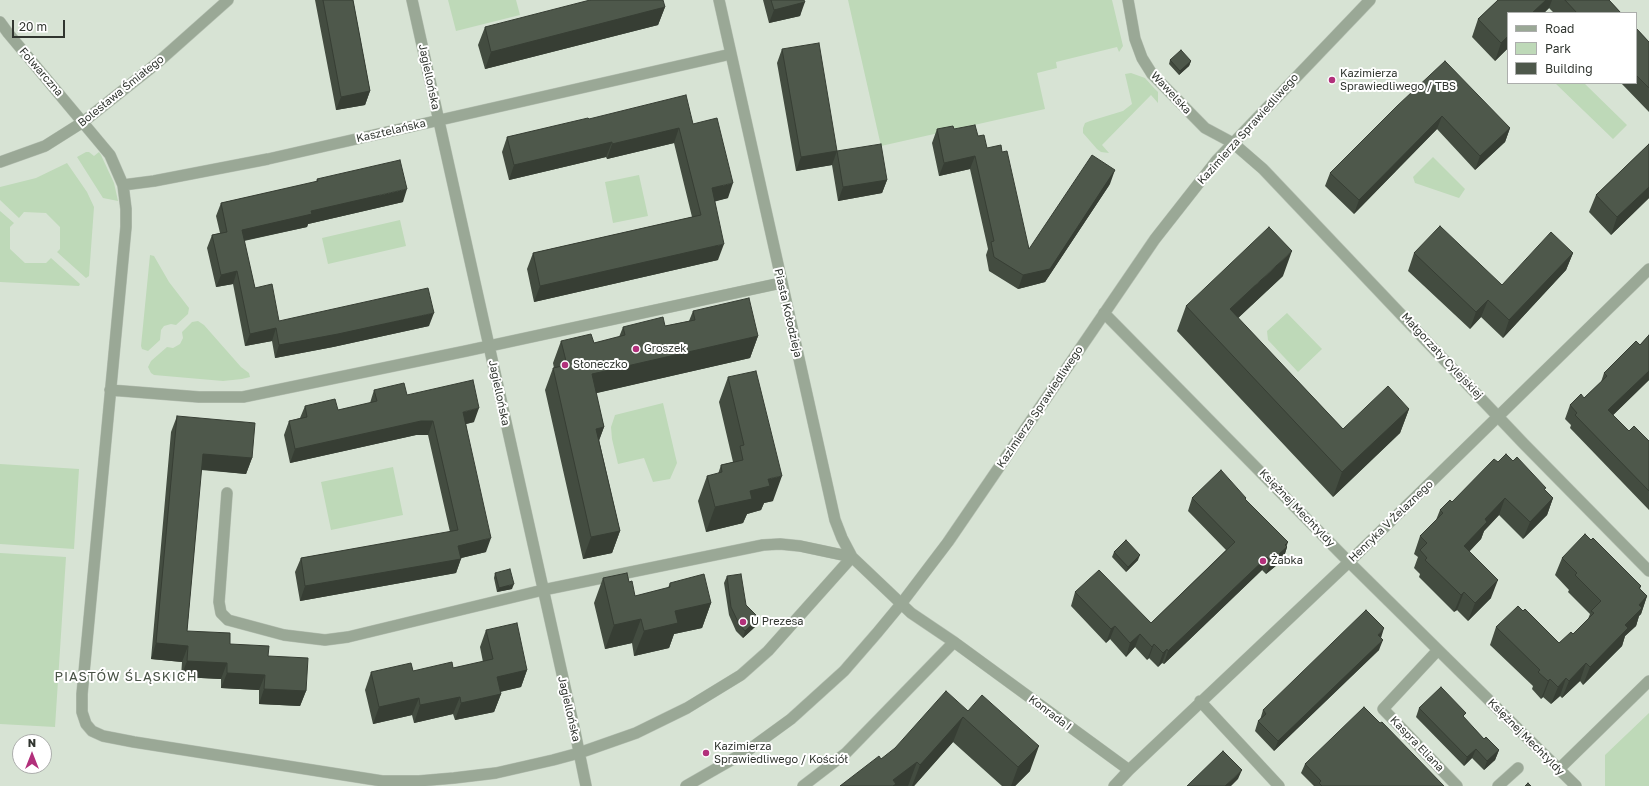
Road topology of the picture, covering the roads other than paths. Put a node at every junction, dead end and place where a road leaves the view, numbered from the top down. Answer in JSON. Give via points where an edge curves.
{"nodes":[{"id":1,"x":228,"y":0,"type":"edge"},
{"id":2,"x":412,"y":0,"type":"edge"},
{"id":3,"x":719,"y":0,"type":"edge"},
{"id":4,"x":1128,"y":0,"type":"edge"},
{"id":5,"x":1370,"y":0,"type":"edge"},
{"id":6,"x":0,"y":22,"type":"edge"},
{"id":7,"x":732,"y":54,"type":"junction"},
{"id":8,"x":439,"y":120,"type":"junction"},
{"id":9,"x":83,"y":122,"type":"junction"},
{"id":10,"x":1233,"y":143,"type":"junction"},
{"id":11,"x":0,"y":162,"type":"edge"},
{"id":12,"x":123,"y":185,"type":"junction"},
{"id":13,"x":1649,"y":269,"type":"edge"},
{"id":14,"x":781,"y":283,"type":"junction"},
{"id":15,"x":1104,"y":313,"type":"junction"},
{"id":16,"x":489,"y":346,"type":"junction"},
{"id":17,"x":110,"y":390,"type":"junction"},
{"id":18,"x":1498,"y":417,"type":"junction"},
{"id":19,"x":227,"y":493,"type":"dead end"},
{"id":20,"x":852,"y":557,"type":"junction"},
{"id":21,"x":1349,"y":562,"type":"junction"},
{"id":22,"x":1649,"y":571,"type":"edge"},
{"id":23,"x":543,"y":590,"type":"junction"},
{"id":24,"x":902,"y":604,"type":"junction"},
{"id":25,"x":954,"y":642,"type":"junction"},
{"id":26,"x":1438,"y":650,"type":"junction"},
{"id":27,"x":1649,"y":682,"type":"edge"},
{"id":28,"x":1200,"y":701,"type":"junction"},
{"id":29,"x":579,"y":753,"type":"junction"},
{"id":30,"x":1518,"y":768,"type":"dead end"},
{"id":31,"x":1559,"y":769,"type":"junction"},
{"id":32,"x":1129,"y":770,"type":"junction"},
{"id":33,"x":586,"y":786,"type":"edge"},
{"id":34,"x":686,"y":786,"type":"edge"},
{"id":35,"x":803,"y":786,"type":"edge"},
{"id":36,"x":1114,"y":786,"type":"edge"},
{"id":37,"x":1279,"y":786,"type":"edge"},
{"id":38,"x":1457,"y":786,"type":"edge"},
{"id":39,"x":1498,"y":786,"type":"edge"},
{"id":40,"x":1576,"y":786,"type":"edge"}],
"edges":[{"from":1,"to":9,"type":"street","name":"Bolesława Śmiałego","via":[[156,64]]},
{"from":2,"to":8,"type":"street","name":"Jagiellońska"},
{"from":3,"to":7,"type":"street","name":"Piasta Kołodzieja"},
{"from":4,"to":10,"type":"street","name":"Wawelska","via":[[1135,39],[1142,58],[1152,74],[1195,118],[1217,136]]},
{"from":5,"to":10,"type":"street","name":"Kazimierza Sprawiedliwego"},
{"from":6,"to":9,"type":"street","name":"Folwarczna"},
{"from":7,"to":8,"type":"street","name":"Kasztelańska"},
{"from":7,"to":14,"type":"street","name":"Piasta Kołodzieja"},
{"from":8,"to":12,"type":"street","name":"Kasztelańska","via":[[268,159]]},
{"from":8,"to":16,"type":"street","name":"Jagiellońska"},
{"from":9,"to":11,"type":"street","name":"Bolesława Śmiałego","via":[[46,146]]},
{"from":9,"to":12,"type":"street","via":[[110,155]]},
{"from":10,"to":15,"type":"street","name":"Kazimierza Sprawiedliwego","via":[[1155,239]]},
{"from":10,"to":18,"type":"street","name":"Małgorzaty Cylejskiej","via":[[1263,169]]},
{"from":12,"to":17,"type":"street","via":[[126,227]]},
{"from":13,"to":18,"type":"street","name":"Henryka V Żelaznego"},
{"from":14,"to":16,"type":"street"},
{"from":14,"to":20,"type":"street","name":"Piasta Kołodzieja","via":[[835,520]]},
{"from":15,"to":21,"type":"street","name":"Księżnej Mechtyldy"},
{"from":15,"to":24,"type":"street","name":"Kazimierza Sprawiedliwego"},
{"from":16,"to":17,"type":"street","via":[[243,397],[199,398]]},
{"from":16,"to":23,"type":"street","name":"Jagiellońska"},
{"from":17,"to":29,"type":"street","via":[[82,694],[82,712],[92,732],[134,742],[382,781],[419,781],[496,773]]},
{"from":18,"to":21,"type":"street","name":"Henryka V Żelaznego"},
{"from":18,"to":22,"type":"street","name":"Małgorzaty Cylejskiej"},
{"from":19,"to":23,"type":"street","via":[[219,602],[221,613],[228,620],[284,635],[325,640],[348,637]]},
{"from":20,"to":23,"type":"street","via":[[800,546],[763,545]]},
{"from":20,"to":24,"type":"street","name":"Piasta Kołodzieja"},
{"from":20,"to":29,"type":"street","via":[[768,651],[741,675],[687,708],[636,733]]},
{"from":21,"to":26,"type":"street","name":"Księżnej Mechtyldy"},
{"from":21,"to":28,"type":"street","name":"Henryka V Żelaznego"},
{"from":23,"to":29,"type":"street","name":"Jagiellońska"},
{"from":24,"to":25,"type":"street","name":"Konrada I"},
{"from":24,"to":34,"type":"street","name":"Kazimierza Sprawiedliwego","via":[[844,671],[791,719],[747,751]]},
{"from":25,"to":32,"type":"street","name":"Konrada I"},
{"from":25,"to":35,"type":"street","via":[[846,753]]},
{"from":26,"to":31,"type":"street","name":"Księżnej Mechtyldy"},
{"from":26,"to":38,"type":"street","name":"Kaspra Eliana","via":[[1383,709]]},
{"from":27,"to":31,"type":"street"},
{"from":28,"to":32,"type":"street","name":"Henryka V Żelaznego"},
{"from":28,"to":37,"type":"street"},
{"from":29,"to":33,"type":"street","name":"Jagiellońska"},
{"from":30,"to":39,"type":"street"},
{"from":31,"to":40,"type":"street","name":"Księżnej Mechtyldy"},
{"from":32,"to":36,"type":"street"}]}
